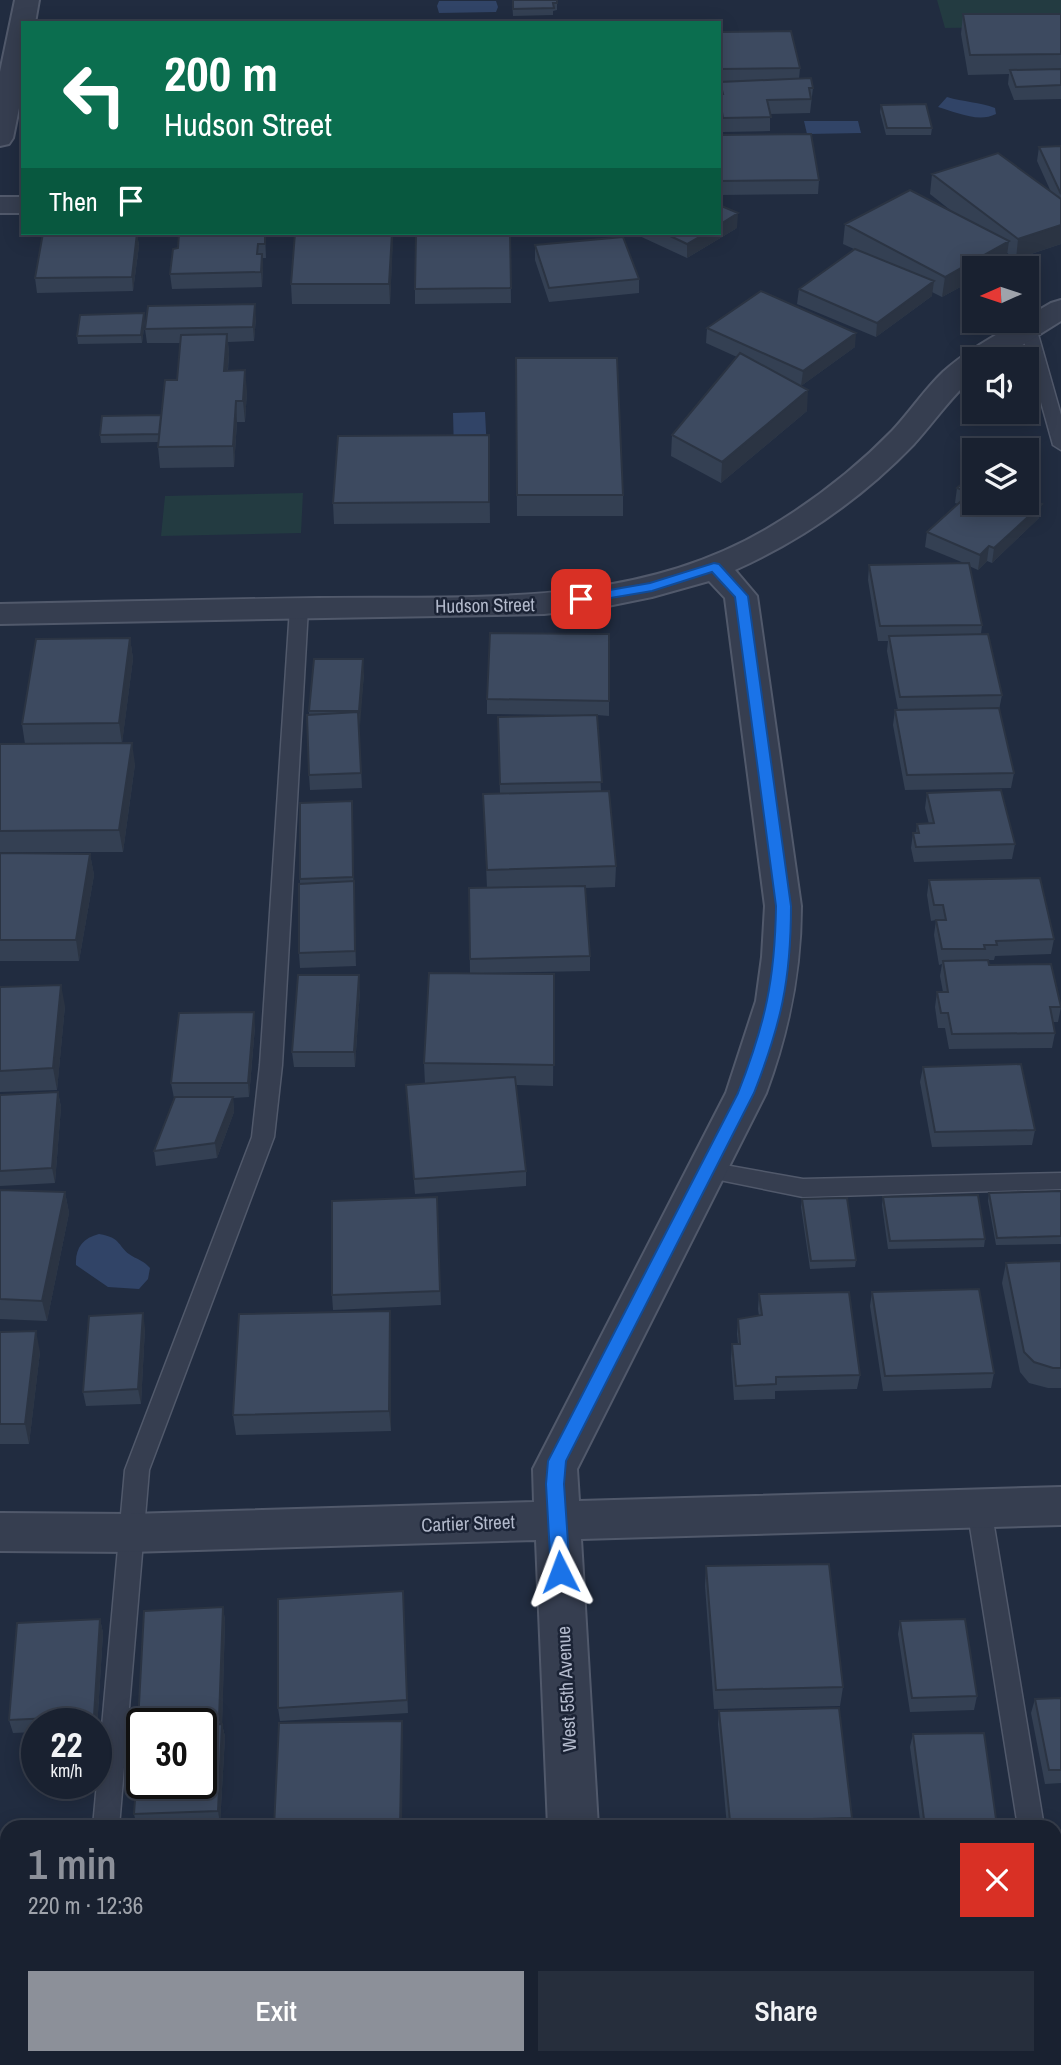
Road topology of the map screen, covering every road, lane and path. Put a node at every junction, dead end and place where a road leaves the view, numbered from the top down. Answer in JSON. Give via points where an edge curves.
{"nodes":[{"id":1,"x":27,"y":0,"type":"edge"},
{"id":2,"x":23,"y":21,"type":"edge"},
{"id":3,"x":21,"y":31,"type":"edge"},
{"id":4,"x":0,"y":138,"type":"edge"},
{"id":5,"x":0,"y":205,"type":"edge"},
{"id":6,"x":21,"y":205,"type":"edge"},
{"id":7,"x":1061,"y":309,"type":"edge"},
{"id":8,"x":1040,"y":320,"type":"edge"},
{"id":9,"x":1018,"y":333,"type":"edge"},
{"id":10,"x":1029,"y":333,"type":"edge"},
{"id":11,"x":997,"y":347,"type":"edge"},
{"id":12,"x":962,"y":370,"type":"edge"},
{"id":13,"x":1061,"y":445,"type":"edge"},
{"id":14,"x":714,"y":567,"type":"junction"},
{"id":15,"x":299,"y":608,"type":"junction"},
{"id":16,"x":0,"y":614,"type":"edge"},
{"id":17,"x":708,"y":1170,"type":"junction"},
{"id":18,"x":1061,"y":1181,"type":"edge"},
{"id":19,"x":1061,"y":1506,"type":"edge"},
{"id":20,"x":979,"y":1508,"type":"junction"},
{"id":21,"x":558,"y":1520,"type":"junction"},
{"id":22,"x":0,"y":1532,"type":"edge"},
{"id":23,"x":130,"y":1533,"type":"junction"},
{"id":24,"x":107,"y":1820,"type":"edge"},
{"id":25,"x":573,"y":1820,"type":"edge"},
{"id":26,"x":1030,"y":1820,"type":"edge"}],
"edges":[{"from":1,"to":2,"type":"street"},
{"from":3,"to":4,"type":"street"},
{"from":5,"to":6,"type":"street"},
{"from":7,"to":8,"type":"street","name":"Hudson Street"},
{"from":9,"to":11,"type":"street","name":"Hudson Street"},
{"from":10,"to":13,"type":"lane"},
{"from":12,"to":14,"type":"street","name":"Hudson Street","via":[[856,481],[799,524]]},
{"from":14,"to":15,"type":"street","name":"Hudson Street","via":[[652,587],[558,603]]},
{"from":14,"to":17,"type":"street","name":"West 55th Avenue","via":[[741,596],[783,906],[783,940],[776,1005],[764,1048]]},
{"from":15,"to":16,"type":"street","name":"Hudson Street"},
{"from":15,"to":23,"type":"lane","via":[[263,1137],[137,1470]]},
{"from":17,"to":18,"type":"lane","via":[[803,1188]]},
{"from":17,"to":21,"type":"street","name":"West 55th Avenue","via":[[557,1461]]},
{"from":19,"to":20,"type":"street","name":"Cartier Street"},
{"from":20,"to":21,"type":"street","name":"Cartier Street"},
{"from":20,"to":26,"type":"lane"},
{"from":21,"to":23,"type":"street","name":"Cartier Street"},
{"from":21,"to":25,"type":"street","name":"West 55th Avenue"},
{"from":22,"to":23,"type":"street","name":"Cartier Street"},
{"from":23,"to":24,"type":"lane"}]}
